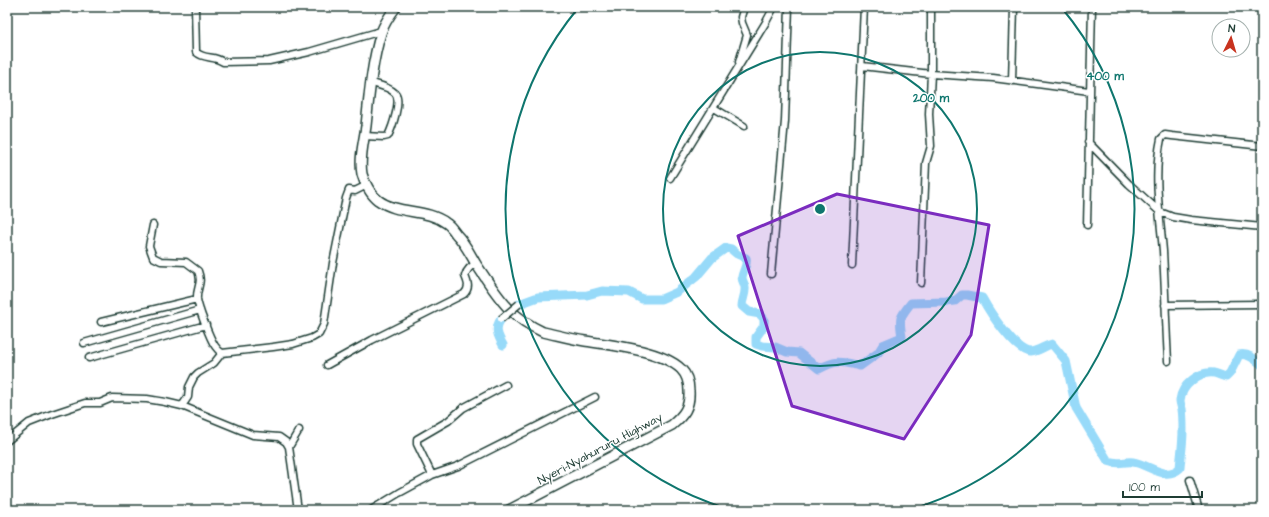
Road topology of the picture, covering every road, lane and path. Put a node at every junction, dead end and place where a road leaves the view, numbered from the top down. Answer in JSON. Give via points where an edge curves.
{"nodes":[{"id":1,"x":195,"y":7,"type":"edge"},
{"id":2,"x":396,"y":7,"type":"edge"},
{"id":3,"x":744,"y":7,"type":"edge"},
{"id":4,"x":774,"y":7,"type":"edge"},
{"id":5,"x":789,"y":7,"type":"edge"},
{"id":6,"x":864,"y":7,"type":"edge"},
{"id":7,"x":931,"y":7,"type":"edge"},
{"id":8,"x":1014,"y":7,"type":"edge"},
{"id":9,"x":1092,"y":7,"type":"edge"},
{"id":10,"x":381,"y":32,"type":"junction"},
{"id":11,"x":862,"y":66,"type":"junction"},
{"id":12,"x":735,"y":73,"type":"junction"},
{"id":13,"x":931,"y":74,"type":"junction"},
{"id":14,"x":1012,"y":80,"type":"junction"},
{"id":15,"x":372,"y":82,"type":"junction"},
{"id":16,"x":1089,"y":91,"type":"junction"},
{"id":17,"x":714,"y":108,"type":"junction"},
{"id":18,"x":744,"y":126,"type":"dead end"},
{"id":19,"x":364,"y":136,"type":"junction"},
{"id":20,"x":1088,"y":142,"type":"junction"},
{"id":21,"x":1262,"y":146,"type":"edge"},
{"id":22,"x":670,"y":178,"type":"dead end"},
{"id":23,"x":367,"y":185,"type":"junction"},
{"id":24,"x":1160,"y":212,"type":"junction"},
{"id":25,"x":153,"y":225,"type":"dead end"},
{"id":26,"x":1087,"y":225,"type":"dead end"},
{"id":27,"x":1262,"y":227,"type":"edge"},
{"id":28,"x":476,"y":264,"type":"junction"},
{"id":29,"x":852,"y":264,"type":"dead end"},
{"id":30,"x":771,"y":274,"type":"dead end"},
{"id":31,"x":921,"y":283,"type":"dead end"},
{"id":32,"x":197,"y":299,"type":"junction"},
{"id":33,"x":519,"y":304,"type":"dead end"},
{"id":34,"x":1262,"y":304,"type":"edge"},
{"id":35,"x":1166,"y":305,"type":"junction"},
{"id":36,"x":200,"y":310,"type":"junction"},
{"id":37,"x":501,"y":319,"type":"dead end"},
{"id":38,"x":101,"y":322,"type":"dead end"},
{"id":39,"x":206,"y":325,"type":"junction"},
{"id":40,"x":84,"y":343,"type":"dead end"},
{"id":41,"x":222,"y":352,"type":"junction"},
{"id":42,"x":89,"y":358,"type":"dead end"},
{"id":43,"x":1168,"y":361,"type":"dead end"},
{"id":44,"x":327,"y":366,"type":"dead end"},
{"id":45,"x":506,"y":385,"type":"dead end"},
{"id":46,"x":595,"y":397,"type":"dead end"},
{"id":47,"x":182,"y":406,"type":"junction"},
{"id":48,"x":299,"y":430,"type":"dead end"},
{"id":49,"x":7,"y":441,"type":"edge"},
{"id":50,"x":289,"y":447,"type":"junction"},
{"id":51,"x":432,"y":475,"type":"junction"},
{"id":52,"x":1190,"y":480,"type":"dead end"},
{"id":53,"x":298,"y":510,"type":"edge"},
{"id":54,"x":371,"y":510,"type":"edge"},
{"id":55,"x":510,"y":510,"type":"edge"},
{"id":56,"x":1199,"y":510,"type":"edge"}],
"edges":[{"from":1,"to":10,"type":"street","via":[[196,52],[206,57],[218,58],[223,62],[276,60]]},
{"from":2,"to":10,"type":"highway","name":"Nyeri-Nyahururu Highway"},
{"from":3,"to":12,"type":"street","via":[[741,17],[748,35]]},
{"from":4,"to":12,"type":"street"},
{"from":5,"to":30,"type":"street","via":[[785,121]]},
{"from":6,"to":11,"type":"street"},
{"from":7,"to":13,"type":"street"},
{"from":8,"to":14,"type":"street"},
{"from":9,"to":16,"type":"street"},
{"from":10,"to":15,"type":"highway","name":"Nyeri-Nyahururu Highway"},
{"from":11,"to":13,"type":"street"},
{"from":11,"to":29,"type":"street"},
{"from":12,"to":17,"type":"street"},
{"from":13,"to":14,"type":"street"},
{"from":13,"to":31,"type":"street","via":[[931,146],[926,163]]},
{"from":14,"to":16,"type":"street"},
{"from":15,"to":19,"type":"highway","name":"Nyeri-Nyahururu Highway"},
{"from":15,"to":19,"type":"street","via":[[396,93],[397,105],[388,136]]},
{"from":16,"to":20,"type":"street"},
{"from":17,"to":18,"type":"street"},
{"from":17,"to":22,"type":"street"},
{"from":19,"to":23,"type":"highway","name":"Nyeri-Nyahururu Highway","via":[[361,160],[362,175]]},
{"from":20,"to":24,"type":"street"},
{"from":20,"to":26,"type":"street"},
{"from":21,"to":24,"type":"street","via":[[1163,136],[1160,139],[1158,157]]},
{"from":23,"to":28,"type":"highway","name":"Nyeri-Nyahururu Highway","via":[[377,199],[387,205],[447,223],[459,236]]},
{"from":23,"to":41,"type":"street","via":[[355,191],[349,190],[346,198],[324,324],[319,334],[293,344]]},
{"from":24,"to":27,"type":"street","via":[[1191,220]]},
{"from":24,"to":35,"type":"street"},
{"from":25,"to":32,"type":"street","via":[[149,246],[153,257],[161,261],[179,260],[192,265],[200,275]]},
{"from":28,"to":44,"type":"street","via":[[466,271],[465,276],[469,285],[464,294],[372,340]]},
{"from":28,"to":55,"type":"highway","name":"Nyeri-Nyahururu Highway","via":[[502,302],[528,325],[543,332],[648,353],[680,369],[686,375],[689,386],[690,399],[681,418]]},
{"from":32,"to":36,"type":"street"},
{"from":32,"to":38,"type":"street"},
{"from":33,"to":37,"type":"street","bridge":true},
{"from":34,"to":35,"type":"street"},
{"from":35,"to":43,"type":"street"},
{"from":36,"to":39,"type":"street"},
{"from":36,"to":40,"type":"street"},
{"from":39,"to":41,"type":"street","via":[[215,346]]},
{"from":39,"to":42,"type":"street"},
{"from":41,"to":47,"type":"street","via":[[214,363],[194,377],[188,397]]},
{"from":45,"to":51,"type":"street","via":[[463,408],[448,421],[417,439]]},
{"from":46,"to":51,"type":"street","via":[[458,466]]},
{"from":47,"to":49,"type":"street","via":[[147,399],[112,398],[100,403],[85,403],[29,423]]},
{"from":47,"to":50,"type":"street","via":[[253,435],[279,437]]},
{"from":48,"to":50,"type":"street"},
{"from":50,"to":53,"type":"street"},
{"from":51,"to":54,"type":"street"},
{"from":52,"to":56,"type":"street"}]}
